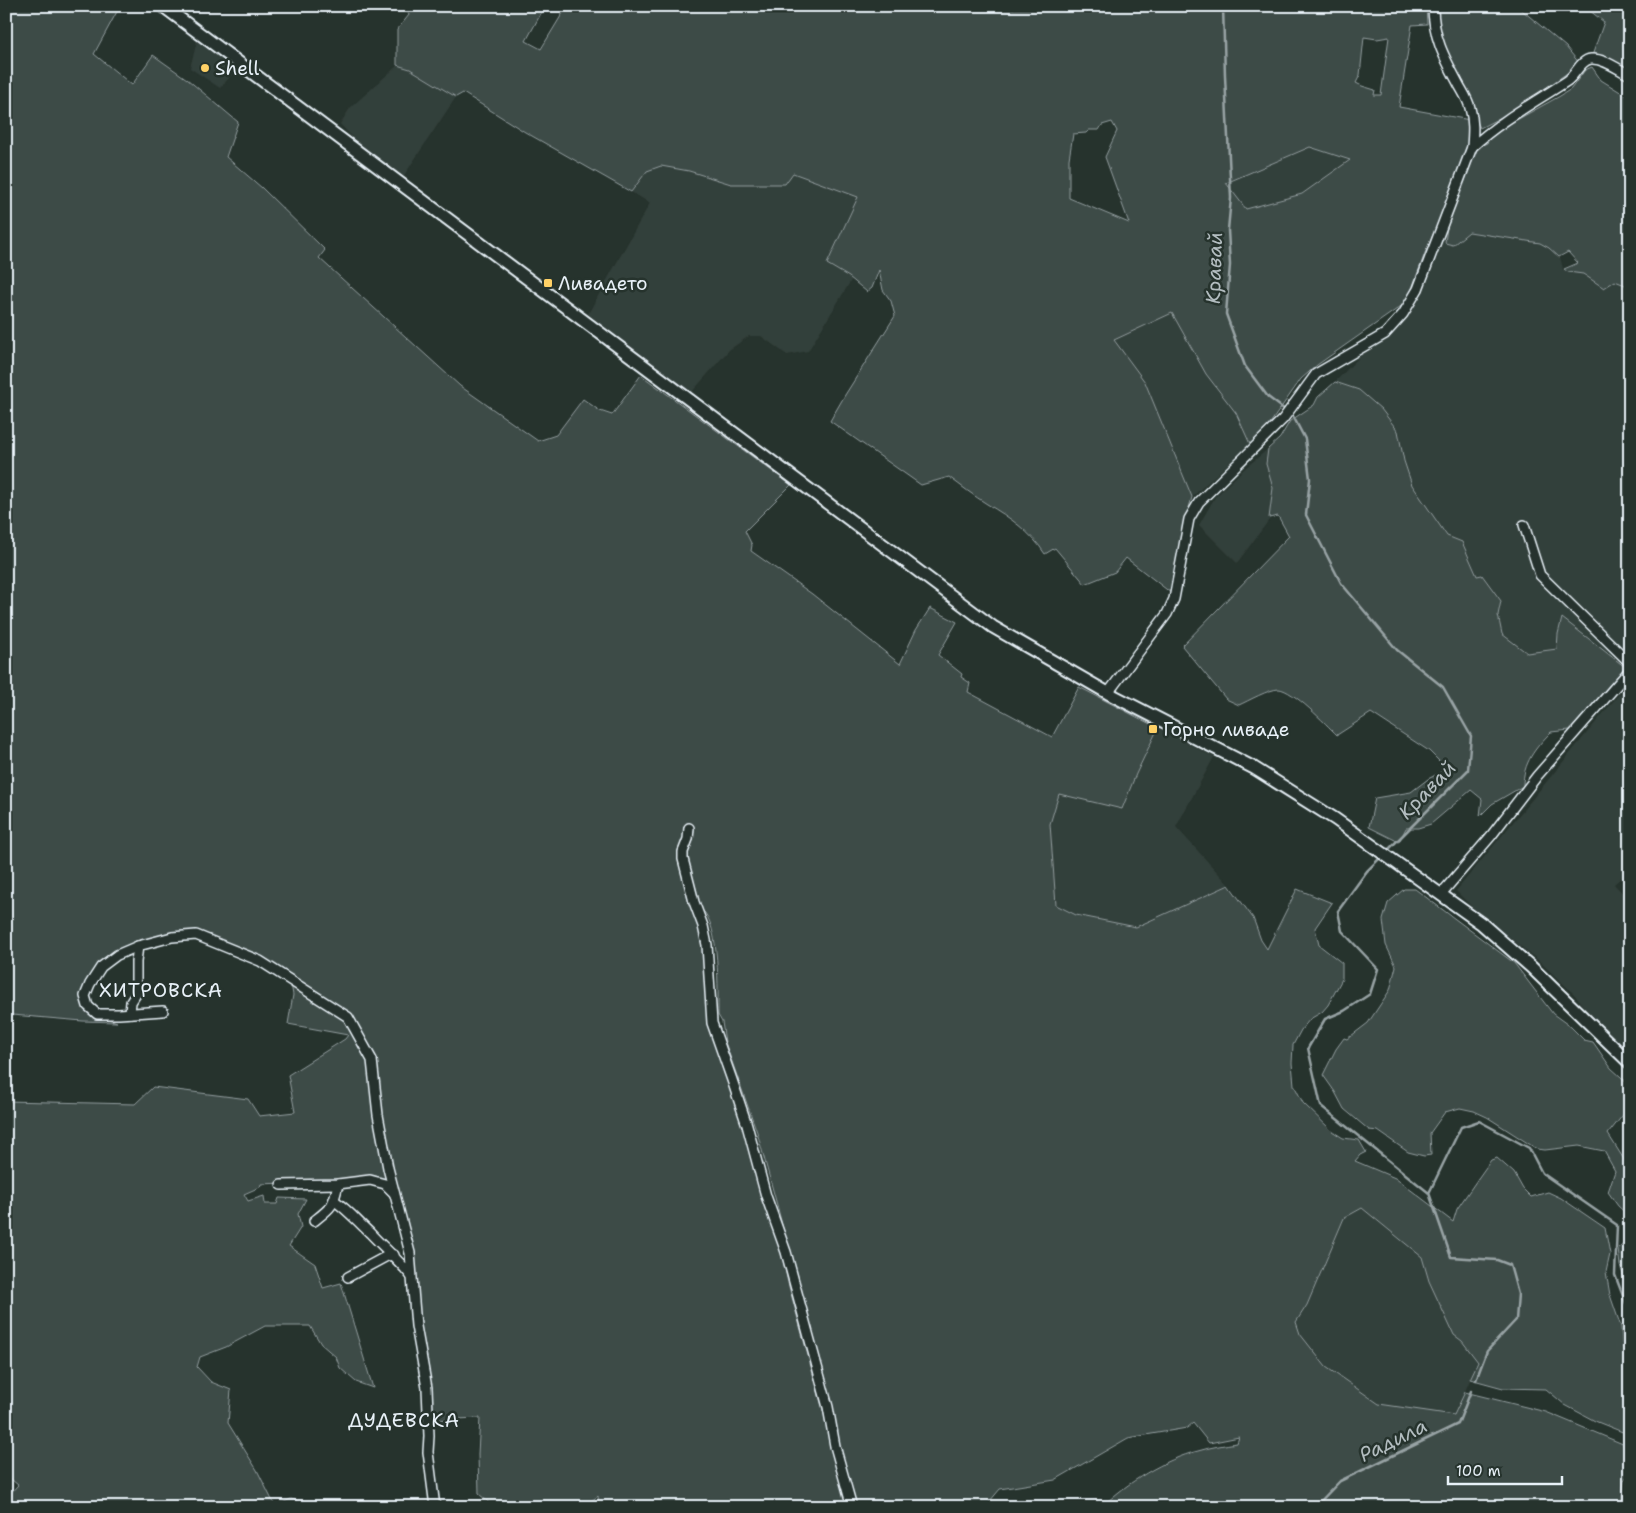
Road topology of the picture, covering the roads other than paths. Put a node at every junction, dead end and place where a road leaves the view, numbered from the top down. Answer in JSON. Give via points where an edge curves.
{"nodes":[{"id":1,"x":163,"y":6,"type":"edge"},
{"id":2,"x":1433,"y":6,"type":"edge"},
{"id":3,"x":1630,"y":75,"type":"edge"},
{"id":4,"x":1472,"y":147,"type":"junction"},
{"id":5,"x":1524,"y":525,"type":"dead end"},
{"id":6,"x":1630,"y":663,"type":"edge"},
{"id":7,"x":1630,"y":670,"type":"edge"},
{"id":8,"x":1108,"y":693,"type":"junction"},
{"id":9,"x":689,"y":828,"type":"dead end"},
{"id":10,"x":1441,"y":894,"type":"junction"},
{"id":11,"x":138,"y":946,"type":"junction"},
{"id":12,"x":163,"y":1011,"type":"dead end"},
{"id":13,"x":130,"y":1013,"type":"junction"},
{"id":14,"x":1630,"y":1063,"type":"edge"},
{"id":15,"x":338,"y":1184,"type":"junction"},
{"id":16,"x":281,"y":1185,"type":"dead end"},
{"id":17,"x":394,"y":1193,"type":"junction"},
{"id":18,"x":334,"y":1201,"type":"junction"},
{"id":19,"x":314,"y":1221,"type":"dead end"},
{"id":20,"x":394,"y":1255,"type":"junction"},
{"id":21,"x":348,"y":1277,"type":"dead end"},
{"id":22,"x":412,"y":1277,"type":"junction"},
{"id":23,"x":435,"y":1507,"type":"edge"},
{"id":24,"x":852,"y":1507,"type":"edge"}],
"edges":[{"from":1,"to":8,"type":"street","via":[[993,627]]},
{"from":2,"to":4,"type":"street","via":[[1436,37],[1470,106],[1474,124]]},
{"from":3,"to":4,"type":"street","via":[[1602,60],[1587,60],[1571,79],[1485,135]]},
{"from":4,"to":8,"type":"street","via":[[1418,289],[1403,314],[1385,334],[1316,374],[1283,419],[1199,502],[1189,519],[1174,599],[1167,614]]},
{"from":5,"to":6,"type":"street","via":[[1540,575]]},
{"from":7,"to":10,"type":"street","via":[[1537,776]]},
{"from":8,"to":10,"type":"street","via":[[1254,768]]},
{"from":9,"to":24,"type":"street","via":[[683,859],[707,945],[712,1023],[786,1252]]},
{"from":10,"to":14,"type":"street","via":[[1532,967]]},
{"from":11,"to":13,"type":"street","via":[[136,994]]},
{"from":11,"to":13,"type":"street","via":[[117,955],[101,967],[85,996],[88,1006],[97,1014]]},
{"from":11,"to":17,"type":"street","via":[[172,937],[196,935],[260,961],[348,1017],[372,1060],[378,1115]]},
{"from":12,"to":13,"type":"street"},
{"from":15,"to":16,"type":"street"},
{"from":15,"to":17,"type":"street","via":[[370,1180],[385,1184]]},
{"from":15,"to":18,"type":"street"},
{"from":17,"to":22,"type":"street","via":[[410,1253]]},
{"from":18,"to":19,"type":"street"},
{"from":18,"to":20,"type":"street","via":[[349,1211]]},
{"from":20,"to":21,"type":"street"},
{"from":20,"to":22,"type":"street"},
{"from":22,"to":23,"type":"street","via":[[416,1326],[427,1388],[428,1452]]}]}
